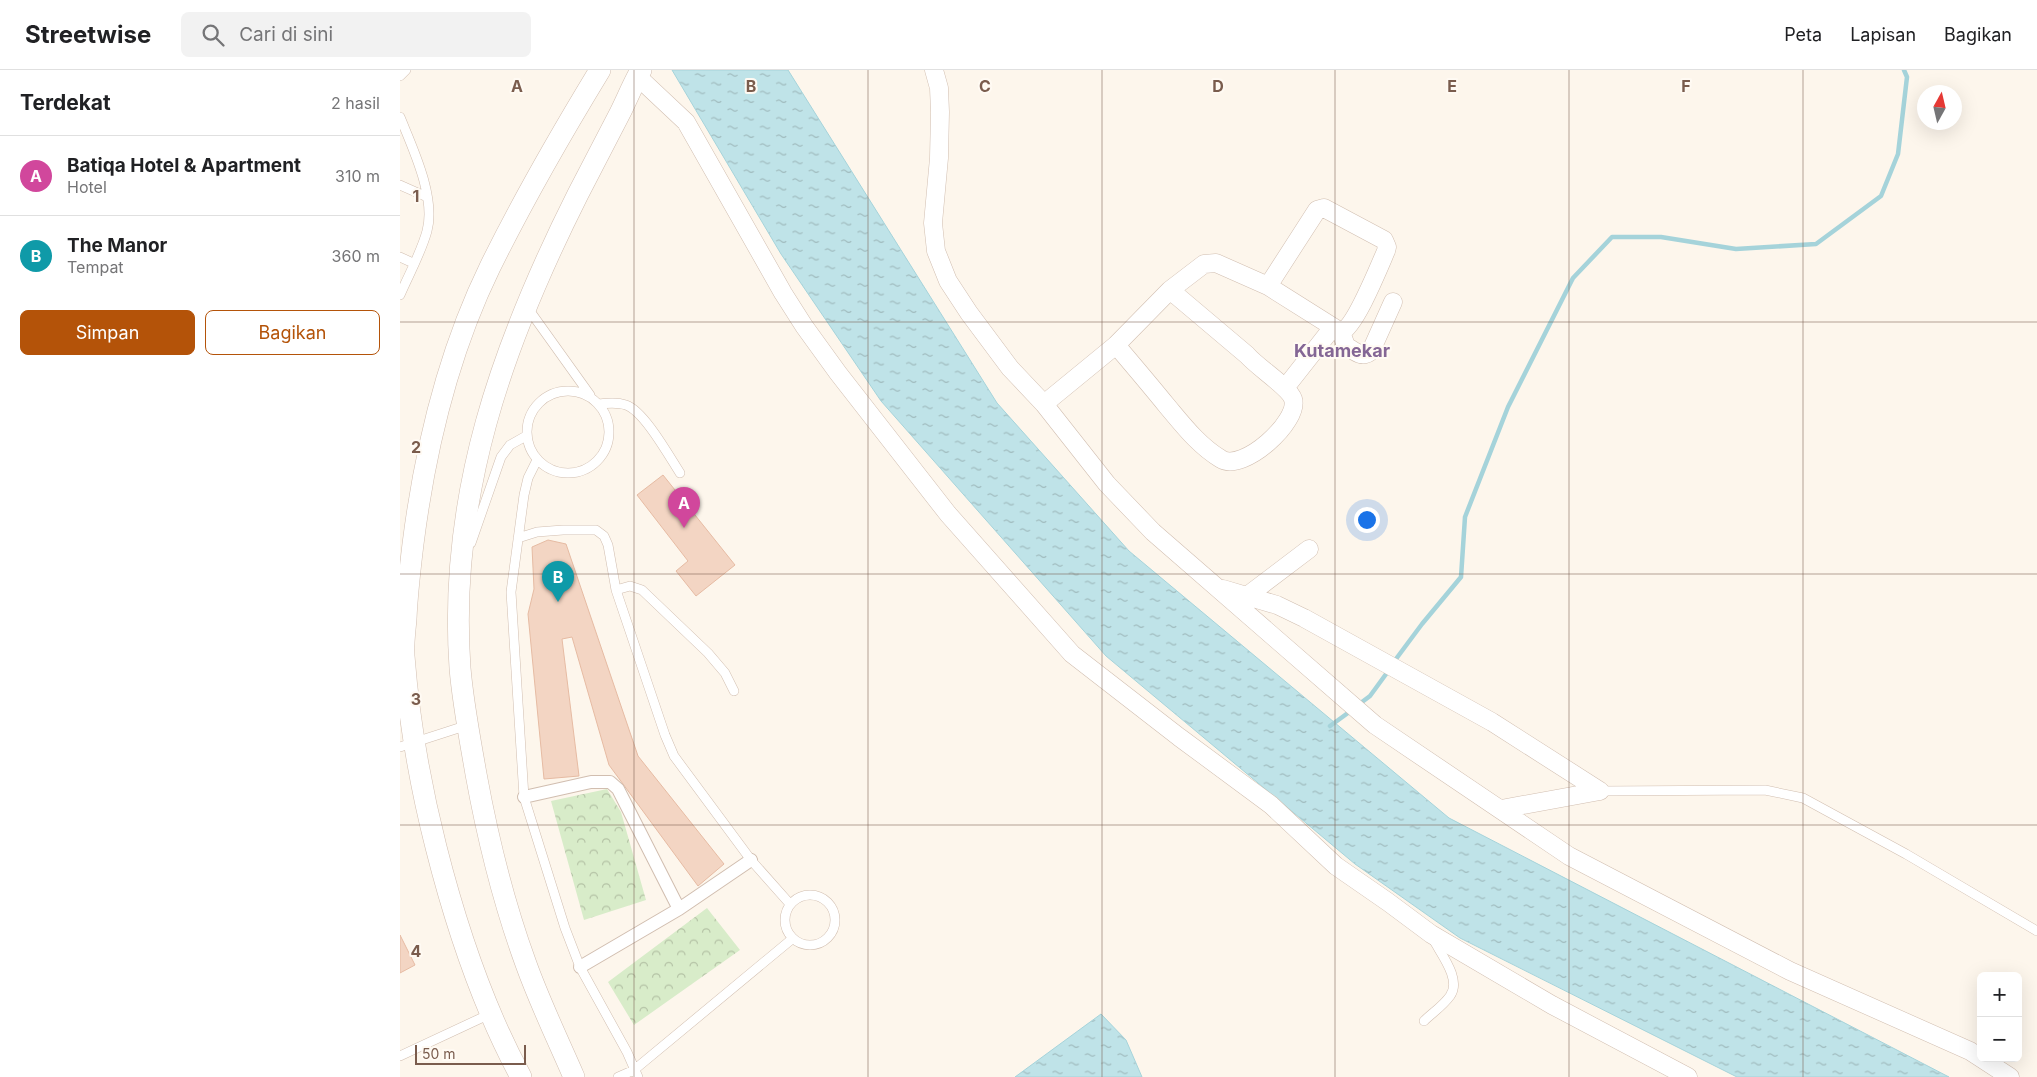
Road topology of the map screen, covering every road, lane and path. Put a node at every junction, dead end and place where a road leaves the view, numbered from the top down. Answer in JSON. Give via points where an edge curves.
{"nodes":[{"id":1,"x":406,"y":70,"type":"edge"},
{"id":2,"x":600,"y":70,"type":"edge"},
{"id":3,"x":934,"y":70,"type":"edge"},
{"id":4,"x":639,"y":73,"type":"edge"},
{"id":5,"x":400,"y":76,"type":"edge"},
{"id":6,"x":400,"y":117,"type":"edge"},
{"id":7,"x":400,"y":184,"type":"edge"},
{"id":8,"x":427,"y":197,"type":"junction"},
{"id":9,"x":400,"y":257,"type":"edge"},
{"id":10,"x":414,"y":263,"type":"junction"},
{"id":11,"x":1268,"y":286,"type":"junction"},
{"id":12,"x":1170,"y":290,"type":"junction"},
{"id":13,"x":400,"y":295,"type":"edge"},
{"id":14,"x":1393,"y":302,"type":"dead end"},
{"id":15,"x":526,"y":305,"type":"junction"},
{"id":16,"x":1337,"y":329,"type":"junction"},
{"id":17,"x":1116,"y":345,"type":"junction"},
{"id":18,"x":1285,"y":388,"type":"junction"},
{"id":19,"x":590,"y":395,"type":"junction"},
{"id":20,"x":599,"y":404,"type":"junction"},
{"id":21,"x":1044,"y":404,"type":"junction"},
{"id":22,"x":526,"y":436,"type":"junction"},
{"id":23,"x":536,"y":460,"type":"junction"},
{"id":24,"x":680,"y":473,"type":"dead end"},
{"id":25,"x":518,"y":538,"type":"junction"},
{"id":26,"x":1309,"y":549,"type":"dead end"},
{"id":27,"x":460,"y":573,"type":"junction"},
{"id":28,"x":1215,"y":586,"type":"junction"},
{"id":29,"x":616,"y":590,"type":"junction"},
{"id":30,"x":1247,"y":596,"type":"junction"},
{"id":31,"x":734,"y":691,"type":"dead end"},
{"id":32,"x":468,"y":725,"type":"junction"},
{"id":33,"x":407,"y":745,"type":"edge"},
{"id":34,"x":1600,"y":791,"type":"junction"},
{"id":35,"x":524,"y":797,"type":"junction"},
{"id":36,"x":1501,"y":809,"type":"junction"},
{"id":37,"x":751,"y":860,"type":"junction"},
{"id":38,"x":790,"y":904,"type":"junction"},
{"id":39,"x":679,"y":909,"type":"junction"},
{"id":40,"x":2037,"y":931,"type":"edge"},
{"id":41,"x":1430,"y":934,"type":"junction"},
{"id":42,"x":792,"y":939,"type":"junction"},
{"id":43,"x":580,"y":967,"type":"junction"},
{"id":44,"x":490,"y":1014,"type":"junction"},
{"id":45,"x":1424,"y":1021,"type":"dead end"},
{"id":46,"x":400,"y":1056,"type":"edge"},
{"id":47,"x":636,"y":1073,"type":"edge"},
{"id":48,"x":522,"y":1077,"type":"edge"},
{"id":49,"x":574,"y":1077,"type":"edge"},
{"id":50,"x":618,"y":1077,"type":"edge"},
{"id":51,"x":1688,"y":1077,"type":"edge"},
{"id":52,"x":2010,"y":1077,"type":"edge"}],
"edges":[{"from":1,"to":5,"type":"lane"},
{"from":2,"to":33,"type":"street","via":[[490,268],[460,340],[440,402],[418,507],[408,580],[404,654]]},
{"from":3,"to":21,"type":"street","via":[[940,112],[933,223],[936,250],[948,281],[969,314],[1010,368]]},
{"from":4,"to":15,"type":"street","via":[[549,251]]},
{"from":4,"to":41,"type":"street","via":[[686,122],[783,293],[838,373],[948,514],[1045,625],[1090,669],[1271,805],[1336,866]]},
{"from":6,"to":8,"type":"lane"},
{"from":7,"to":8,"type":"lane"},
{"from":8,"to":10,"type":"lane","via":[[430,214]]},
{"from":9,"to":10,"type":"lane"},
{"from":10,"to":13,"type":"lane"},
{"from":11,"to":12,"type":"street","via":[[1216,263],[1204,264]]},
{"from":11,"to":16,"type":"street"},
{"from":11,"to":16,"type":"street","via":[[1320,208],[1384,240],[1387,247],[1368,291],[1346,329]]},
{"from":12,"to":17,"type":"street"},
{"from":12,"to":18,"type":"street"},
{"from":14,"to":16,"type":"street","via":[[1367,354],[1362,355],[1346,346]]},
{"from":15,"to":19,"type":"lane"},
{"from":15,"to":27,"type":"street","via":[[493,396],[473,476]]},
{"from":16,"to":18,"type":"street"},
{"from":17,"to":18,"type":"street","via":[[1189,432],[1228,463],[1255,453],[1289,419],[1293,400]]},
{"from":17,"to":21,"type":"street"},
{"from":19,"to":20,"type":"lane"},
{"from":19,"to":22,"type":"lane","via":[[562,391],[545,397],[532,411]]},
{"from":20,"to":23,"type":"lane","via":[[607,416],[610,430],[608,445],[601,458],[576,473],[555,471]]},
{"from":20,"to":24,"type":"lane","via":[[615,402],[628,405],[639,413]]},
{"from":21,"to":28,"type":"street","via":[[1107,484],[1153,532]]},
{"from":22,"to":23,"type":"lane"},
{"from":22,"to":27,"type":"lane","via":[[510,446],[501,457]]},
{"from":23,"to":25,"type":"lane","via":[[524,494]]},
{"from":25,"to":29,"type":"lane","via":[[537,532],[596,530],[608,545]]},
{"from":25,"to":35,"type":"lane","via":[[511,592]]},
{"from":26,"to":30,"type":"street"},
{"from":27,"to":32,"type":"street","via":[[460,670]]},
{"from":28,"to":30,"type":"street"},
{"from":28,"to":36,"type":"street","via":[[1375,725]]},
{"from":29,"to":31,"type":"lane","via":[[630,586],[642,590],[708,653],[725,673]]},
{"from":29,"to":37,"type":"lane","via":[[674,756]]},
{"from":30,"to":34,"type":"street","via":[[1277,605],[1406,674],[1492,722]]},
{"from":32,"to":33,"type":"lane"},
{"from":32,"to":49,"type":"street","via":[[496,871],[526,964]]},
{"from":33,"to":44,"type":"street","via":[[441,869]]},
{"from":34,"to":36,"type":"street"},
{"from":34,"to":40,"type":"lane","via":[[1765,790],[1803,798]]},
{"from":35,"to":39,"type":"street","via":[[591,782],[610,782],[624,800]]},
{"from":35,"to":43,"type":"lane"},
{"from":36,"to":52,"type":"street","via":[[1569,856],[1790,971],[1970,1051]]},
{"from":37,"to":38,"type":"lane"},
{"from":37,"to":39,"type":"street"},
{"from":38,"to":42,"type":"lane","via":[[784,922]]},
{"from":38,"to":42,"type":"lane","via":[[801,896],[816,895],[828,902],[835,914],[830,935],[819,944],[805,945]]},
{"from":39,"to":43,"type":"street"},
{"from":41,"to":45,"type":"lane","via":[[1454,986],[1451,996]]},
{"from":41,"to":51,"type":"street","via":[[1552,1005]]},
{"from":42,"to":47,"type":"lane"},
{"from":43,"to":47,"type":"lane"},
{"from":44,"to":46,"type":"lane"},
{"from":44,"to":48,"type":"street"},
{"from":47,"to":50,"type":"lane"}]}
